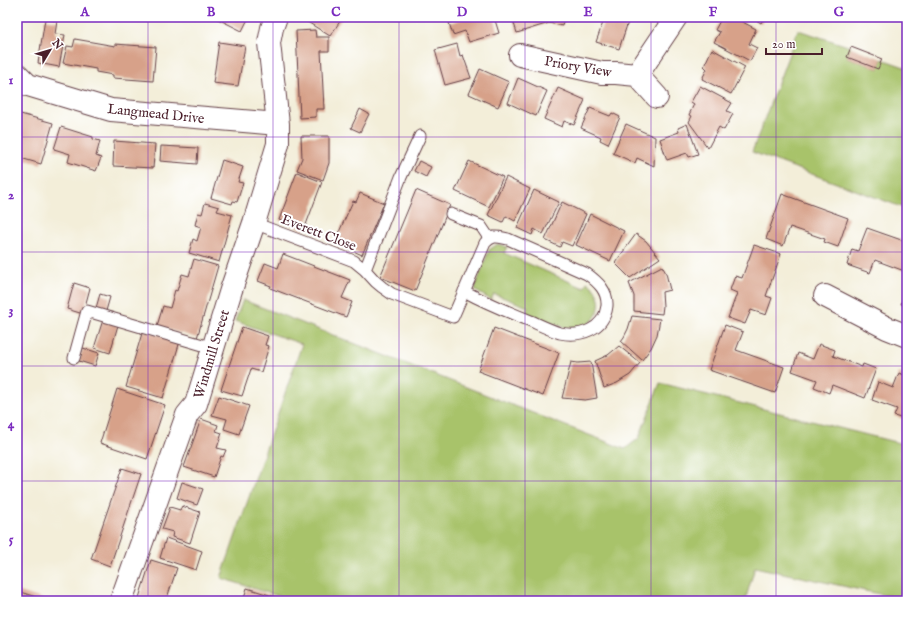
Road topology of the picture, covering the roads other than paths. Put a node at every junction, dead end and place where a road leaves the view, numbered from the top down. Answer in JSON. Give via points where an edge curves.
{"nodes":[{"id":1,"x":276,"y":17,"type":"edge"},
{"id":2,"x":676,"y":17,"type":"edge"},
{"id":3,"x":520,"y":55,"type":"dead end"},
{"id":4,"x":17,"y":74,"type":"edge"},
{"id":5,"x":637,"y":75,"type":"junction"},
{"id":6,"x":657,"y":97,"type":"dead end"},
{"id":7,"x":278,"y":124,"type":"junction"},
{"id":8,"x":420,"y":136,"type":"dead end"},
{"id":9,"x":451,"y":214,"type":"dead end"},
{"id":10,"x":254,"y":223,"type":"junction"},
{"id":11,"x":489,"y":238,"type":"junction"},
{"id":12,"x":365,"y":270,"type":"junction"},
{"id":13,"x":464,"y":291,"type":"junction"},
{"id":14,"x":825,"y":296,"type":"dead end"},
{"id":15,"x":907,"y":336,"type":"edge"},
{"id":16,"x":213,"y":348,"type":"junction"},
{"id":17,"x":74,"y":358,"type":"dead end"},
{"id":18,"x":121,"y":601,"type":"edge"}],
"edges":[{"from":1,"to":7,"type":"street","name":"Windmill Street","via":[[269,44]]},
{"from":2,"to":5,"type":"street"},
{"from":3,"to":5,"type":"street","name":"Priory View","via":[[602,73]]},
{"from":4,"to":7,"type":"street","name":"Langmead Drive","via":[[28,85],[112,110]]},
{"from":5,"to":6,"type":"street"},
{"from":7,"to":10,"type":"street","name":"Windmill Street","via":[[278,144]]},
{"from":8,"to":12,"type":"lane","via":[[401,177]]},
{"from":9,"to":11,"type":"lane","via":[[482,226]]},
{"from":10,"to":12,"type":"lane","name":"Everett Close","via":[[354,261]]},
{"from":10,"to":16,"type":"street","name":"Windmill Street"},
{"from":11,"to":13,"type":"lane"},
{"from":11,"to":13,"type":"lane","via":[[496,236],[508,239],[587,274],[602,287],[606,297],[606,312],[588,332],[560,333],[492,306]]},
{"from":12,"to":13,"type":"lane","name":"Everett Close","via":[[392,294],[453,317]]},
{"from":14,"to":15,"type":"street"},
{"from":16,"to":17,"type":"lane","via":[[87,311]]},
{"from":16,"to":18,"type":"street","name":"Windmill Street","via":[[196,404],[187,415]]}]}
